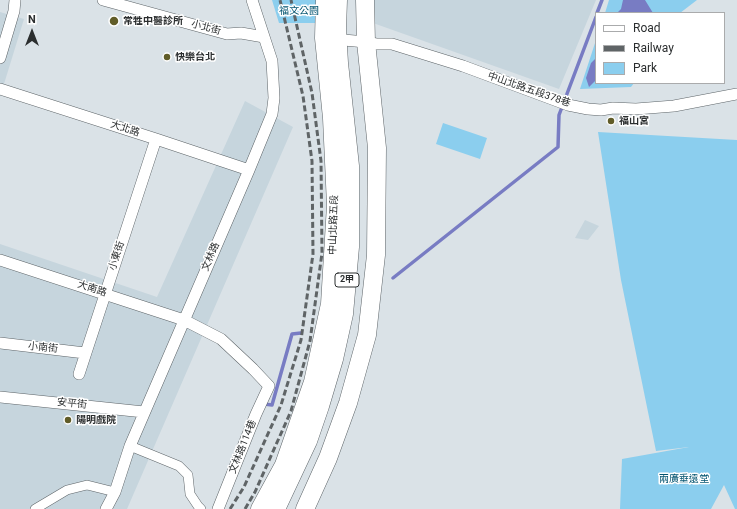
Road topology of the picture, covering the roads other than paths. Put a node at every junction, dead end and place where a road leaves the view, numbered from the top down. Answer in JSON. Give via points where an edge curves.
{"nodes":[{"id":1,"x":16,"y":0,"type":"edge"},
{"id":2,"x":103,"y":0,"type":"edge"},
{"id":3,"x":252,"y":0,"type":"edge"},
{"id":4,"x":325,"y":0,"type":"edge"},
{"id":5,"x":338,"y":0,"type":"edge"},
{"id":6,"x":350,"y":0,"type":"edge"},
{"id":7,"x":365,"y":0,"type":"edge"},
{"id":8,"x":264,"y":37,"type":"junction"},
{"id":9,"x":344,"y":40,"type":"junction"},
{"id":10,"x":0,"y":58,"type":"edge"},
{"id":11,"x":0,"y":89,"type":"edge"},
{"id":12,"x":737,"y":94,"type":"edge"},
{"id":13,"x":372,"y":114,"type":"junction"},
{"id":14,"x":156,"y":138,"type":"junction"},
{"id":15,"x":249,"y":170,"type":"junction"},
{"id":16,"x":0,"y":260,"type":"edge"},
{"id":17,"x":104,"y":293,"type":"junction"},
{"id":18,"x":184,"y":320,"type":"junction"},
{"id":19,"x":332,"y":329,"type":"junction"},
{"id":20,"x":0,"y":343,"type":"edge"},
{"id":21,"x":85,"y":353,"type":"junction"},
{"id":22,"x":79,"y":374,"type":"dead end"},
{"id":23,"x":269,"y":386,"type":"joint"},
{"id":24,"x":0,"y":397,"type":"edge"},
{"id":25,"x":144,"y":412,"type":"junction"},
{"id":26,"x":130,"y":446,"type":"junction"},
{"id":27,"x":115,"y":492,"type":"junction"},
{"id":28,"x":35,"y":509,"type":"edge"},
{"id":29,"x":106,"y":509,"type":"edge"},
{"id":30,"x":202,"y":509,"type":"edge"},
{"id":31,"x":218,"y":509,"type":"edge"},
{"id":32,"x":260,"y":509,"type":"edge"},
{"id":33,"x":276,"y":509,"type":"edge"},
{"id":34,"x":289,"y":509,"type":"edge"},
{"id":35,"x":305,"y":509,"type":"edge"}],
"edges":[{"from":1,"to":10,"type":"street"},
{"from":2,"to":8,"type":"street","name":"小北街","via":[[227,34],[241,33]]},
{"from":3,"to":8,"type":"street","name":"文林路"},
{"from":4,"to":9,"type":"main road","name":"中山北路五段"},
{"from":5,"to":9,"type":"main road","name":"中山北路五段","number":"2甲"},
{"from":6,"to":9,"type":"main road","name":"中山北路五段","number":"2甲"},
{"from":7,"to":9,"type":"main road","name":"中山北路五段"},
{"from":8,"to":15,"type":"street","name":"文林路","via":[[272,61],[274,98],[272,114]]},
{"from":9,"to":12,"type":"street","name":"中山北路五段378巷","via":[[392,44],[463,66],[564,103],[601,110],[674,106]]},
{"from":9,"to":13,"type":"main road","name":"中山北路五段","number":"2甲"},
{"from":9,"to":19,"type":"main road","name":"中山北路五段","number":"2甲","via":[[350,166],[350,247],[344,314]]},
{"from":11,"to":14,"type":"street","name":"大北路"},
{"from":13,"to":34,"type":"main road","name":"中山北路五段","number":"2甲","via":[[362,166],[362,250],[351,334],[334,398],[315,453]]},
{"from":13,"to":35,"type":"main road","name":"中山北路五段","via":[[377,148],[376,255],[367,335],[348,403],[328,458]]},
{"from":14,"to":15,"type":"street","name":"大北路"},
{"from":14,"to":17,"type":"street","name":"小東街"},
{"from":15,"to":18,"type":"street","name":"文林路"},
{"from":16,"to":17,"type":"street","name":"大南路"},
{"from":17,"to":18,"type":"street","name":"大南路"},
{"from":17,"to":21,"type":"street","name":"小東街"},
{"from":18,"to":23,"type":"street","name":"大南路","via":[[221,339]]},
{"from":18,"to":25,"type":"street","name":"文林路"},
{"from":19,"to":32,"type":"main road","name":"中山北路五段","via":[[284,465]]},
{"from":19,"to":33,"type":"main road","name":"中山北路五段","number":"2甲","via":[[334,359],[320,406],[308,441]]},
{"from":20,"to":21,"type":"street","name":"小南街"},
{"from":21,"to":22,"type":"street","name":"小東街"},
{"from":23,"to":31,"type":"street","name":"文林路114巷"},
{"from":24,"to":25,"type":"street","name":"安平街"},
{"from":25,"to":26,"type":"street","name":"文林路"},
{"from":26,"to":27,"type":"street","name":"文林路"},
{"from":26,"to":30,"type":"street","via":[[179,466],[188,475],[190,494]]},
{"from":27,"to":28,"type":"street","via":[[87,484],[67,490]]},
{"from":27,"to":29,"type":"street","name":"文林路"}]}
